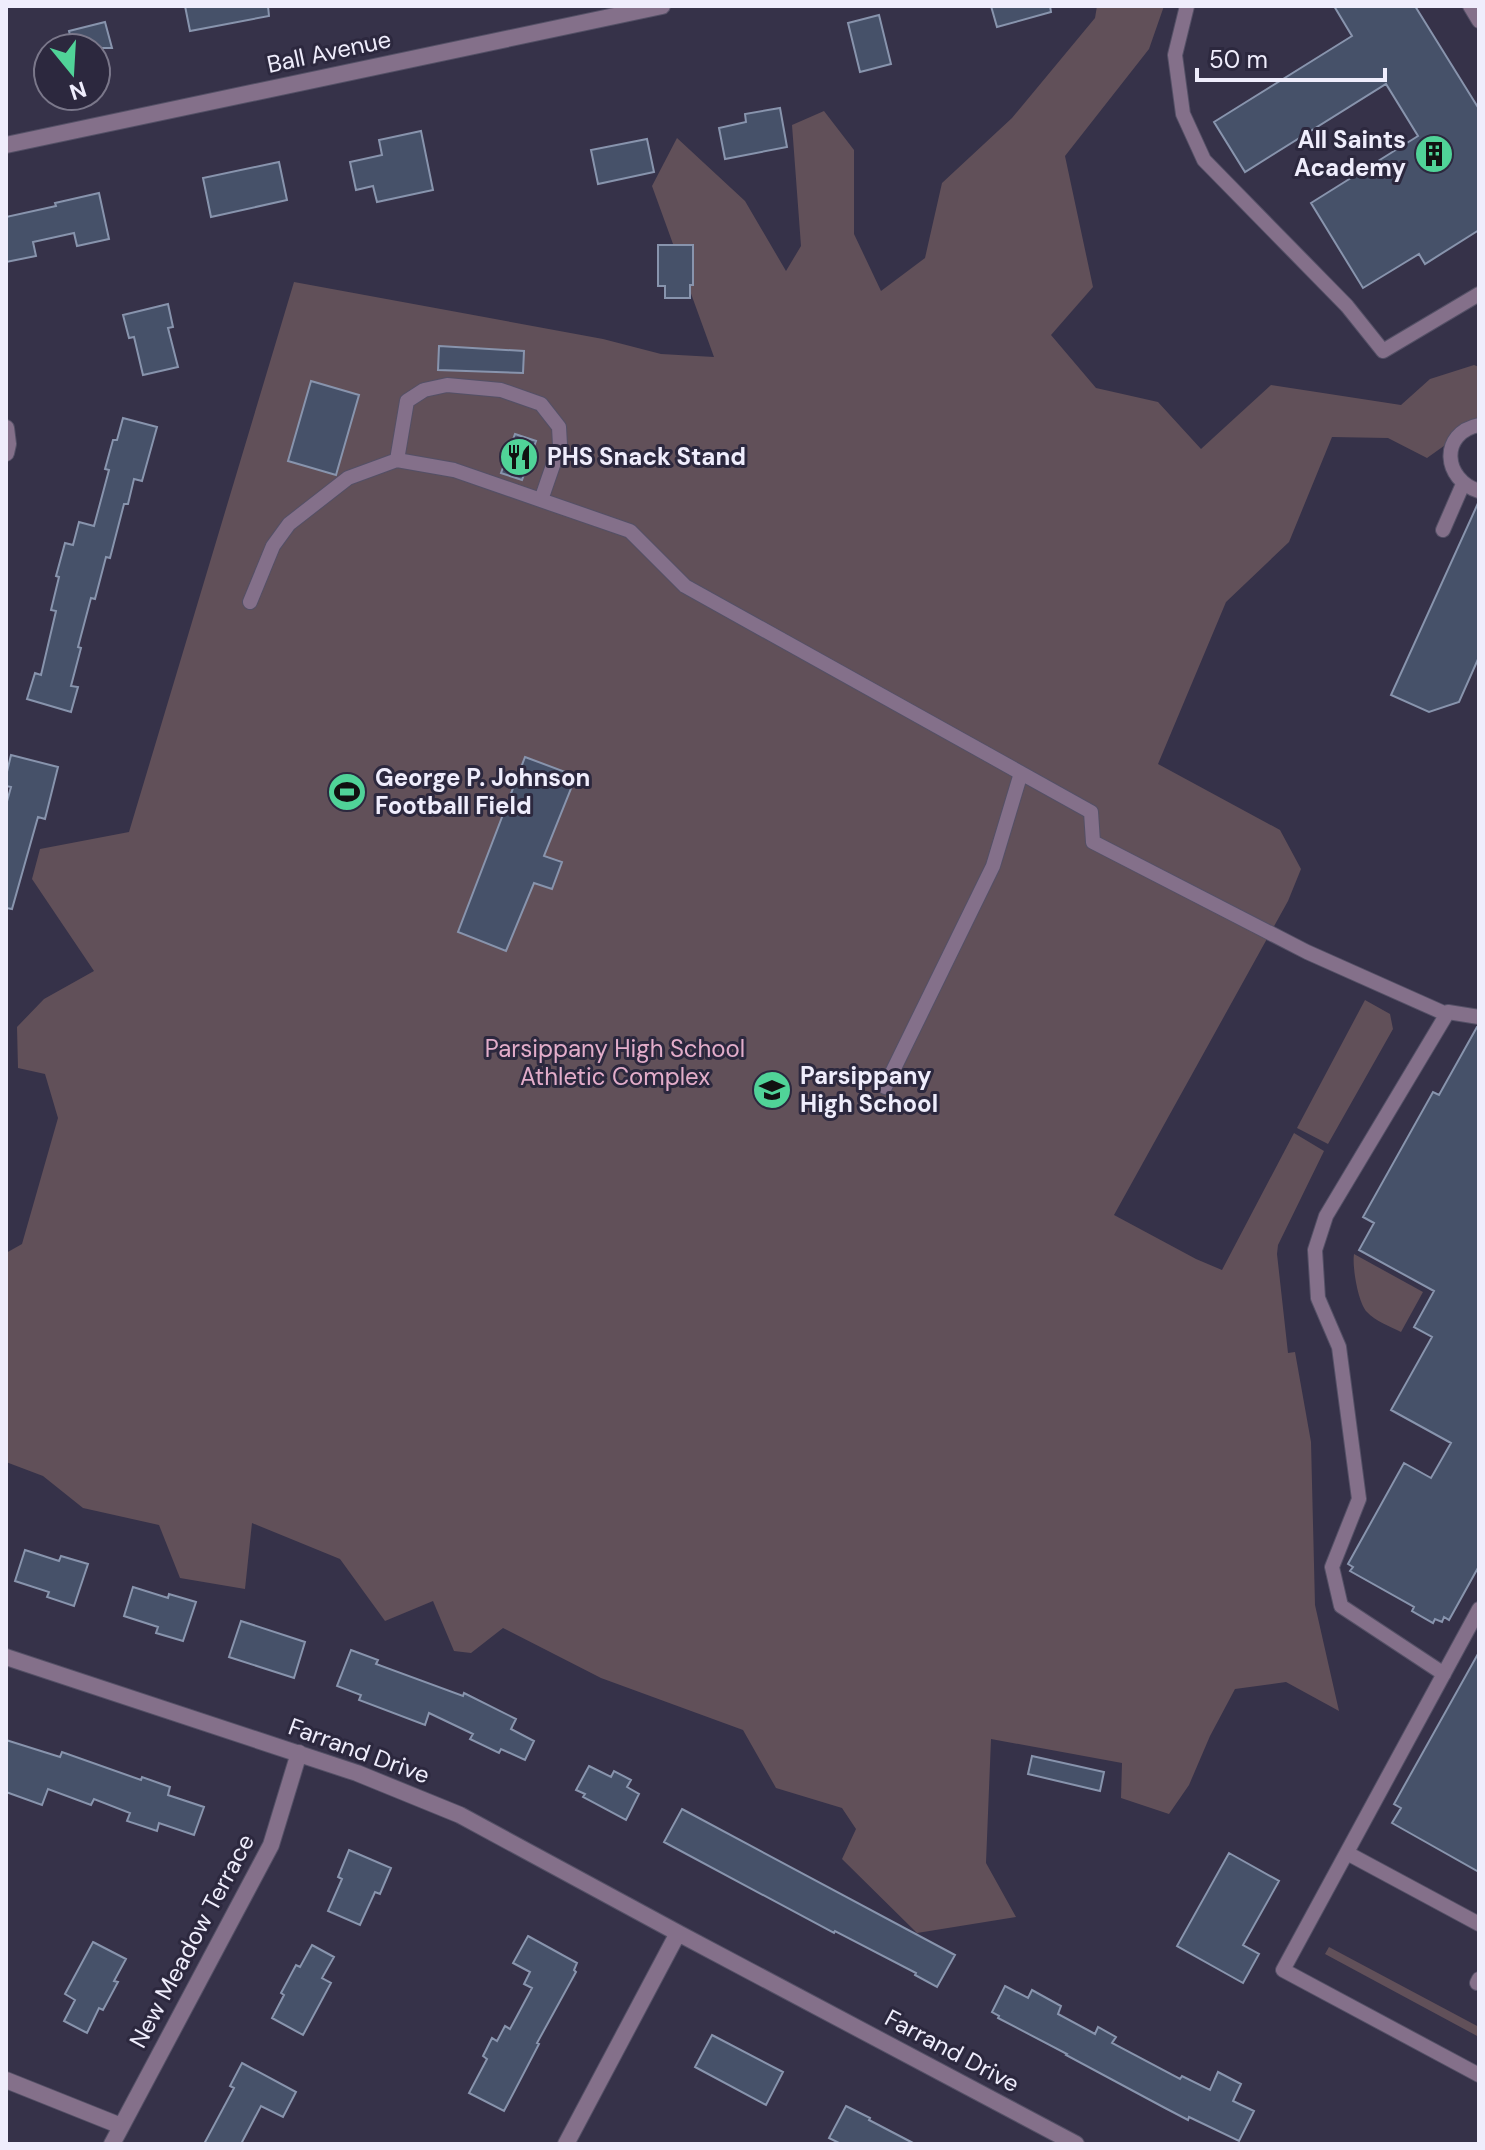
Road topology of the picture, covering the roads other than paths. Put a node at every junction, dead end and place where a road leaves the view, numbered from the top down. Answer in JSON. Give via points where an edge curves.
{"nodes":[{"id":1,"x":662,"y":6,"type":"edge"},
{"id":2,"x":1187,"y":6,"type":"edge"},
{"id":3,"x":1470,"y":6,"type":"edge"},
{"id":4,"x":1479,"y":21,"type":"edge"},
{"id":5,"x":6,"y":145,"type":"edge"},
{"id":6,"x":1479,"y":294,"type":"edge"},
{"id":7,"x":1479,"y":425,"type":"edge"},
{"id":8,"x":6,"y":428,"type":"edge"},
{"id":9,"x":6,"y":453,"type":"edge"},
{"id":10,"x":397,"y":460,"type":"junction"},
{"id":11,"x":1463,"y":484,"type":"junction"},
{"id":12,"x":1479,"y":491,"type":"edge"},
{"id":13,"x":541,"y":500,"type":"junction"},
{"id":14,"x":1443,"y":530,"type":"dead end"},
{"id":15,"x":250,"y":602,"type":"dead end"},
{"id":16,"x":1021,"y":773,"type":"junction"},
{"id":17,"x":1446,"y":1014,"type":"junction"},
{"id":18,"x":1479,"y":1017,"type":"edge"},
{"id":19,"x":885,"y":1087,"type":"dead end"},
{"id":20,"x":1479,"y":1609,"type":"edge"},
{"id":21,"x":6,"y":1657,"type":"edge"},
{"id":22,"x":1444,"y":1674,"type":"junction"},
{"id":23,"x":299,"y":1753,"type":"junction"},
{"id":24,"x":1347,"y":1853,"type":"junction"},
{"id":25,"x":1479,"y":1924,"type":"edge"},
{"id":26,"x":678,"y":1933,"type":"junction"},
{"id":27,"x":1479,"y":2075,"type":"edge"},
{"id":28,"x":6,"y":2080,"type":"edge"},
{"id":29,"x":121,"y":2126,"type":"junction"},
{"id":30,"x":112,"y":2144,"type":"edge"},
{"id":31,"x":566,"y":2144,"type":"edge"},
{"id":32,"x":1076,"y":2144,"type":"edge"}],
"edges":[{"from":1,"to":5,"type":"street","name":"Ball Avenue"},
{"from":2,"to":6,"type":"lane","via":[[1175,55],[1183,114],[1204,160],[1347,306],[1383,351]]},
{"from":3,"to":4,"type":"lane"},
{"from":7,"to":11,"type":"lane","via":[[1462,432],[1451,450],[1450,462]]},
{"from":8,"to":9,"type":"street"},
{"from":10,"to":13,"type":"lane","via":[[454,470]]},
{"from":10,"to":13,"type":"lane","via":[[407,401],[447,385],[501,390],[541,404],[559,427],[560,445]]},
{"from":10,"to":15,"type":"lane","via":[[348,478],[289,524],[273,546]]},
{"from":11,"to":12,"type":"lane"},
{"from":11,"to":14,"type":"lane"},
{"from":13,"to":16,"type":"lane","via":[[630,531],[685,586]]},
{"from":16,"to":17,"type":"lane","via":[[1091,812],[1093,842],[1307,952]]},
{"from":16,"to":19,"type":"lane","via":[[993,866]]},
{"from":17,"to":18,"type":"lane"},
{"from":17,"to":22,"type":"lane","via":[[1326,1216],[1315,1250],[1318,1298],[1339,1347],[1359,1499],[1332,1567],[1341,1606]]},
{"from":20,"to":22,"type":"lane"},
{"from":21,"to":23,"type":"street","name":"Farrand Drive"},
{"from":22,"to":24,"type":"lane"},
{"from":23,"to":26,"type":"street","name":"Farrand Drive","via":[[460,1815]]},
{"from":23,"to":29,"type":"street","name":"New Meadow Terrace","via":[[271,1845]]},
{"from":24,"to":25,"type":"lane"},
{"from":24,"to":27,"type":"lane","via":[[1283,1970]]},
{"from":26,"to":31,"type":"street"},
{"from":26,"to":32,"type":"street","name":"Farrand Drive"},
{"from":28,"to":29,"type":"street"},
{"from":29,"to":30,"type":"street","name":"New Meadow Terrace"}]}
